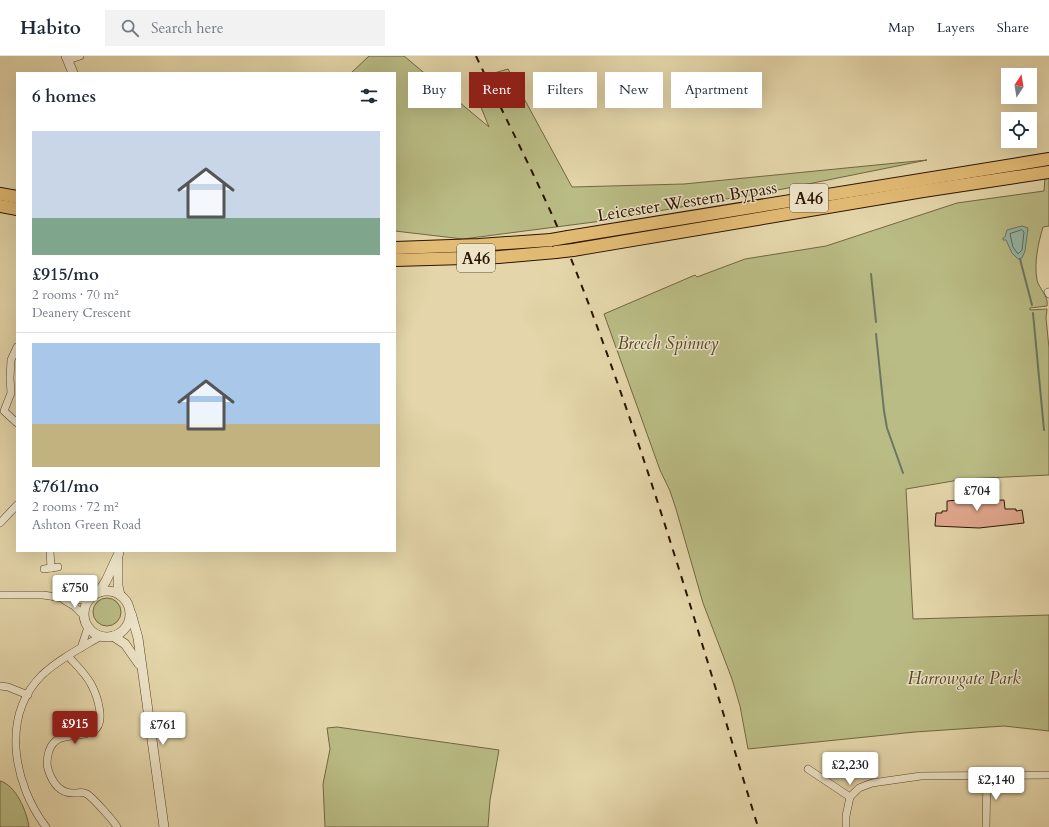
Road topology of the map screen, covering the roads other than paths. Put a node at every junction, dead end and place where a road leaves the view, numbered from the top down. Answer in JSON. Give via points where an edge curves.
{"nodes":[{"id":1,"x":80,"y":56,"type":"edge"},
{"id":2,"x":70,"y":64,"type":"edge"},
{"id":3,"x":1049,"y":159,"type":"edge"},
{"id":4,"x":1049,"y":172,"type":"edge"},
{"id":5,"x":0,"y":194,"type":"edge"},
{"id":6,"x":16,"y":197,"type":"edge"},
{"id":7,"x":0,"y":206,"type":"edge"},
{"id":8,"x":16,"y":209,"type":"edge"},
{"id":9,"x":396,"y":248,"type":"edge"},
{"id":10,"x":396,"y":260,"type":"edge"},
{"id":11,"x":16,"y":350,"type":"edge"},
{"id":12,"x":2,"y":412,"type":"edge"},
{"id":13,"x":16,"y":422,"type":"edge"},
{"id":14,"x":16,"y":506,"type":"edge"},
{"id":15,"x":0,"y":523,"type":"edge"},
{"id":16,"x":50,"y":552,"type":"edge"},
{"id":17,"x":119,"y":552,"type":"edge"},
{"id":18,"x":51,"y":568,"type":"dead end"},
{"id":19,"x":99,"y":592,"type":"junction"},
{"id":20,"x":120,"y":595,"type":"junction"},
{"id":21,"x":0,"y":596,"type":"edge"},
{"id":22,"x":60,"y":597,"type":"junction"},
{"id":23,"x":90,"y":599,"type":"junction"},
{"id":24,"x":131,"y":613,"type":"junction"},
{"id":25,"x":84,"y":616,"type":"junction"},
{"id":26,"x":88,"y":627,"type":"junction"},
{"id":27,"x":100,"y":636,"type":"junction"},
{"id":28,"x":113,"y":636,"type":"junction"},
{"id":29,"x":81,"y":648,"type":"junction"},
{"id":30,"x":68,"y":656,"type":"junction"},
{"id":31,"x":141,"y":667,"type":"junction"},
{"id":32,"x":0,"y":686,"type":"edge"},
{"id":33,"x":28,"y":695,"type":"junction"},
{"id":34,"x":806,"y":768,"type":"dead end"},
{"id":35,"x":987,"y":774,"type":"junction"},
{"id":36,"x":1049,"y":775,"type":"edge"},
{"id":37,"x":84,"y":783,"type":"dead end"},
{"id":38,"x":83,"y":792,"type":"junction"},
{"id":39,"x":850,"y":797,"type":"junction"},
{"id":40,"x":46,"y":827,"type":"edge"},
{"id":41,"x":117,"y":827,"type":"edge"},
{"id":42,"x":164,"y":827,"type":"edge"},
{"id":43,"x":846,"y":827,"type":"edge"},
{"id":44,"x":986,"y":827,"type":"edge"}],
"edges":[{"from":1,"to":2,"type":"street"},
{"from":3,"to":9,"type":"highway","name":"Leicester Western Bypass","number":"A46","bridge":true,"via":[[551,240]]},
{"from":4,"to":10,"type":"highway","name":"Leicester Western Bypass","number":"A46","bridge":true,"via":[[573,250],[499,257]]},
{"from":5,"to":6,"type":"highway"},
{"from":7,"to":8,"type":"highway"},
{"from":11,"to":12,"type":"street","via":[[10,365],[11,392]]},
{"from":12,"to":13,"type":"street"},
{"from":14,"to":15,"type":"street"},
{"from":16,"to":18,"type":"street"},
{"from":17,"to":19,"type":"street"},
{"from":17,"to":20,"type":"street"},
{"from":19,"to":20,"type":"street","via":[[112,591]]},
{"from":19,"to":23,"type":"street"},
{"from":20,"to":24,"type":"street","via":[[128,602]]},
{"from":21,"to":22,"type":"street"},
{"from":22,"to":23,"type":"street"},
{"from":22,"to":25,"type":"street"},
{"from":23,"to":25,"type":"street"},
{"from":24,"to":28,"type":"street","via":[[128,625]]},
{"from":24,"to":31,"type":"street","via":[[138,638]]},
{"from":25,"to":26,"type":"street"},
{"from":26,"to":27,"type":"street"},
{"from":26,"to":29,"type":"street"},
{"from":27,"to":28,"type":"street"},
{"from":27,"to":29,"type":"street"},
{"from":28,"to":31,"type":"street","via":[[125,644]]},
{"from":29,"to":30,"type":"street"},
{"from":30,"to":33,"type":"street","via":[[41,676]]},
{"from":30,"to":38,"type":"street","via":[[91,685],[97,698],[102,728],[61,737],[54,742],[47,758],[51,778],[57,787],[65,792]]},
{"from":31,"to":42,"type":"street"},
{"from":32,"to":33,"type":"street"},
{"from":33,"to":40,"type":"street","via":[[17,725],[16,755],[22,785]]},
{"from":34,"to":39,"type":"street"},
{"from":35,"to":36,"type":"street"},
{"from":35,"to":39,"type":"street","via":[[921,776],[872,782],[859,788]]},
{"from":35,"to":44,"type":"street"},
{"from":37,"to":38,"type":"street"},
{"from":38,"to":41,"type":"street","via":[[89,795]]},
{"from":39,"to":43,"type":"street"}]}
